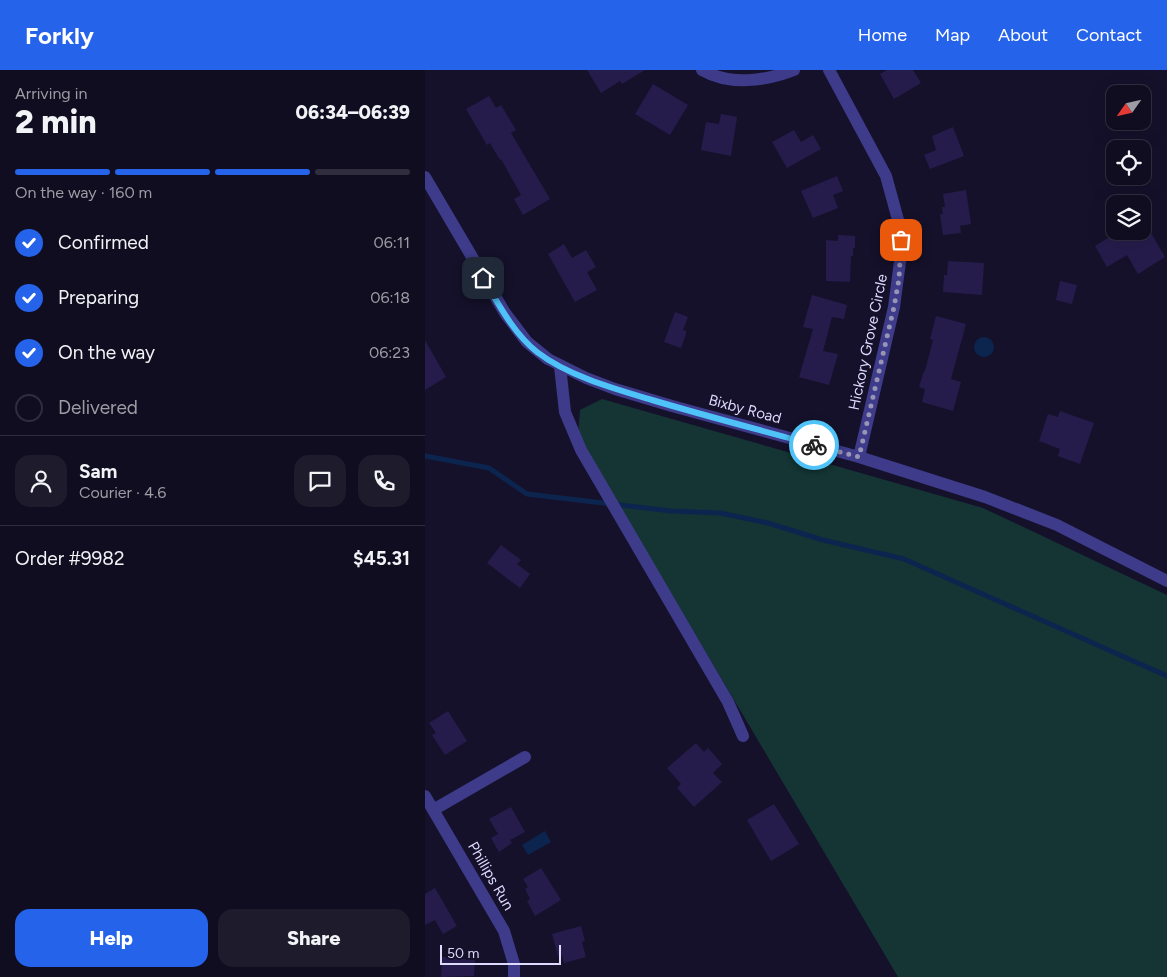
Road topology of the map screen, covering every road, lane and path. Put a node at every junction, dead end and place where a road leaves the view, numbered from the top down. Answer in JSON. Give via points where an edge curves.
{"nodes":[{"id":1,"x":701,"y":70,"type":"edge"},
{"id":2,"x":794,"y":70,"type":"edge"},
{"id":3,"x":829,"y":70,"type":"edge"},
{"id":4,"x":425,"y":177,"type":"edge"},
{"id":5,"x":560,"y":366,"type":"junction"},
{"id":6,"x":859,"y":457,"type":"junction"},
{"id":7,"x":1167,"y":581,"type":"edge"},
{"id":8,"x":743,"y":736,"type":"dead end"},
{"id":9,"x":525,"y":757,"type":"dead end"},
{"id":10,"x":425,"y":796,"type":"edge"},
{"id":11,"x":433,"y":810,"type":"junction"},
{"id":12,"x":514,"y":977,"type":"edge"}],
"edges":[{"from":1,"to":2,"type":"street","via":[[728,79],[762,80]]},
{"from":3,"to":6,"type":"street","name":"Hickory Grove Circle","via":[[886,176],[900,228],[896,298]]},
{"from":4,"to":5,"type":"street","name":"Bixby Road","via":[[491,292],[518,332],[536,351]]},
{"from":5,"to":6,"type":"street","name":"Bixby Road","via":[[631,394]]},
{"from":5,"to":8,"type":"street","via":[[565,412],[581,450],[728,702]]},
{"from":6,"to":7,"type":"street","name":"Bixby Road","via":[[969,491],[1057,525]]},
{"from":9,"to":11,"type":"street"},
{"from":10,"to":11,"type":"street","name":"Phillips Run"},
{"from":11,"to":12,"type":"street","name":"Phillips Run","via":[[504,931],[514,964]]}]}
